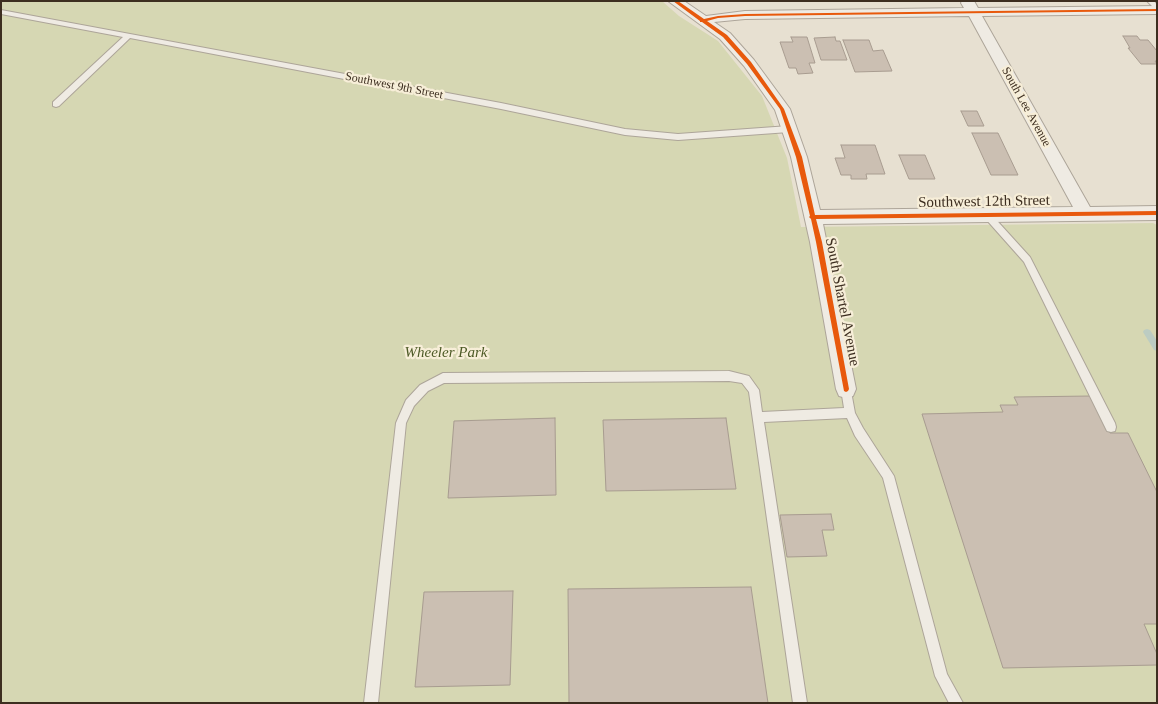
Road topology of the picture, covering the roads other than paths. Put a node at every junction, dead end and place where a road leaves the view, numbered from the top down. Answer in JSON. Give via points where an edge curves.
{"nodes":[{"id":1,"x":675,"y":1,"type":"edge"},
{"id":2,"x":1150,"y":1,"type":"edge"},
{"id":3,"x":970,"y":7,"type":"edge"},
{"id":4,"x":1157,"y":10,"type":"edge"},
{"id":5,"x":1,"y":12,"type":"edge"},
{"id":6,"x":702,"y":21,"type":"junction"},
{"id":7,"x":128,"y":36,"type":"junction"},
{"id":8,"x":56,"y":104,"type":"dead end"},
{"id":9,"x":789,"y":129,"type":"junction"},
{"id":10,"x":1157,"y":213,"type":"edge"},
{"id":11,"x":1085,"y":214,"type":"junction"},
{"id":12,"x":987,"y":215,"type":"junction"},
{"id":13,"x":812,"y":217,"type":"junction"},
{"id":14,"x":846,"y":389,"type":"joint"},
{"id":15,"x":850,"y":413,"type":"junction"},
{"id":16,"x":757,"y":417,"type":"junction"},
{"id":17,"x":1111,"y":427,"type":"dead end"},
{"id":18,"x":371,"y":703,"type":"edge"},
{"id":19,"x":800,"y":703,"type":"edge"},
{"id":20,"x":956,"y":703,"type":"edge"}],
"edges":[{"from":1,"to":6,"type":"street","name":"South Shartel Avenue"},
{"from":2,"to":4,"type":"lane"},
{"from":3,"to":4,"type":"street"},
{"from":3,"to":6,"type":"street","via":[[745,15]]},
{"from":3,"to":11,"type":"street","name":"South Lee Avenue"},
{"from":5,"to":7,"type":"lane","name":"Southwest 9th Street"},
{"from":6,"to":9,"type":"street","name":"South Shartel Avenue","via":[[740,51],[782,109]]},
{"from":7,"to":8,"type":"lane"},
{"from":7,"to":9,"type":"lane","name":"Southwest 9th Street","via":[[625,132],[678,137]]},
{"from":9,"to":13,"type":"street","name":"South Shartel Avenue","via":[[799,157]]},
{"from":10,"to":11,"type":"street","name":"Southwest 12th Street"},
{"from":11,"to":12,"type":"street","name":"Southwest 12th Street"},
{"from":12,"to":13,"type":"street","name":"Southwest 12th Street"},
{"from":12,"to":17,"type":"lane","via":[[1027,260]]},
{"from":13,"to":14,"type":"street","name":"South Shartel Avenue"},
{"from":14,"to":15,"type":"lane"},
{"from":15,"to":16,"type":"lane"},
{"from":15,"to":20,"type":"lane","via":[[888,476],[941,676]]},
{"from":16,"to":18,"type":"lane","via":[[754,390],[745,379],[729,376],[443,378],[424,388],[410,403],[401,423]]},
{"from":16,"to":19,"type":"lane"}]}
